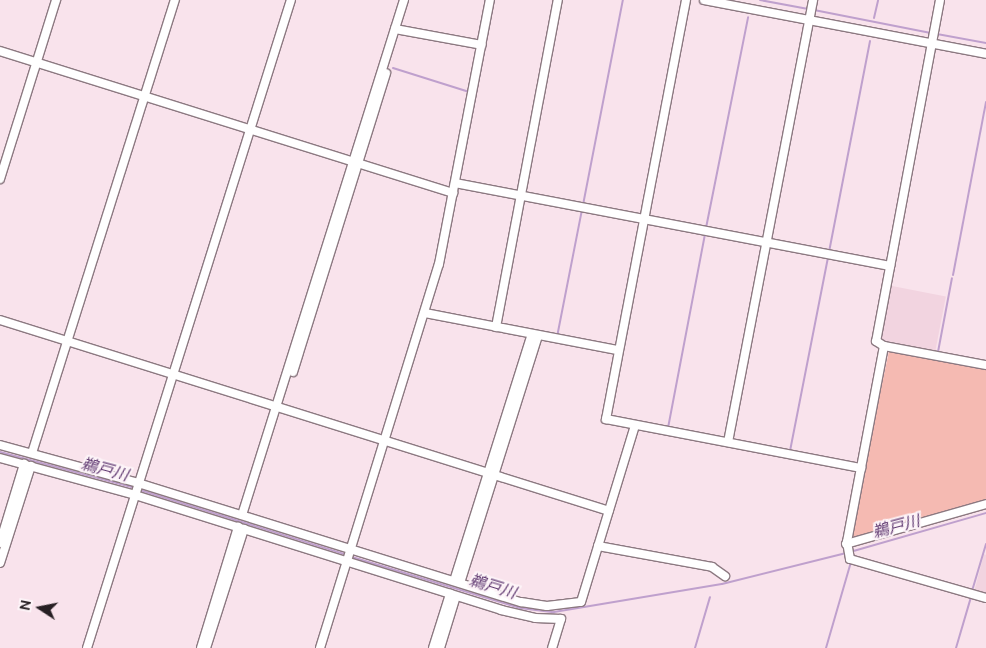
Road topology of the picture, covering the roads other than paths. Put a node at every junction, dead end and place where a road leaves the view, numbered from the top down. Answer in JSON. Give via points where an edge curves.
{"nodes":[{"id":1,"x":56,"y":0,"type":"edge"},
{"id":2,"x":170,"y":0,"type":"edge"},
{"id":3,"x":175,"y":0,"type":"edge"},
{"id":4,"x":291,"y":0,"type":"edge"},
{"id":5,"x":404,"y":0,"type":"edge"},
{"id":6,"x":490,"y":0,"type":"edge"},
{"id":7,"x":558,"y":0,"type":"edge"},
{"id":8,"x":686,"y":0,"type":"edge"},
{"id":9,"x":704,"y":0,"type":"edge"},
{"id":10,"x":813,"y":0,"type":"edge"},
{"id":11,"x":940,"y":0,"type":"edge"},
{"id":12,"x":810,"y":20,"type":"junction"},
{"id":13,"x":397,"y":29,"type":"junction"},
{"id":14,"x":932,"y":44,"type":"junction"},
{"id":15,"x":482,"y":45,"type":"junction"},
{"id":16,"x":0,"y":51,"type":"edge"},
{"id":17,"x":986,"y":54,"type":"edge"},
{"id":18,"x":36,"y":63,"type":"junction"},
{"id":19,"x":143,"y":96,"type":"junction"},
{"id":20,"x":249,"y":129,"type":"junction"},
{"id":21,"x":356,"y":163,"type":"junction"},
{"id":22,"x":0,"y":178,"type":"edge"},
{"id":23,"x":455,"y":183,"type":"junction"},
{"id":24,"x":453,"y":193,"type":"junction"},
{"id":25,"x":520,"y":195,"type":"junction"},
{"id":26,"x":644,"y":218,"type":"junction"},
{"id":27,"x":767,"y":242,"type":"junction"},
{"id":28,"x":890,"y":266,"type":"junction"},
{"id":29,"x":425,"y":313,"type":"junction"},
{"id":30,"x":0,"y":320,"type":"edge"},
{"id":31,"x":496,"y":327,"type":"junction"},
{"id":32,"x":535,"y":334,"type":"junction"},
{"id":33,"x":65,"y":341,"type":"junction"},
{"id":34,"x":884,"y":346,"type":"junction"},
{"id":35,"x":618,"y":350,"type":"junction"},
{"id":36,"x":986,"y":365,"type":"edge"},
{"id":37,"x":172,"y":374,"type":"junction"},
{"id":38,"x":279,"y":408,"type":"junction"},
{"id":39,"x":635,"y":425,"type":"junction"},
{"id":40,"x":384,"y":441,"type":"junction"},
{"id":41,"x":728,"y":442,"type":"junction"},
{"id":42,"x":0,"y":445,"type":"edge"},
{"id":43,"x":30,"y":453,"type":"junction"},
{"id":44,"x":0,"y":458,"type":"edge"},
{"id":45,"x":27,"y":465,"type":"junction"},
{"id":46,"x":861,"y":468,"type":"junction"},
{"id":47,"x":491,"y":474,"type":"junction"},
{"id":48,"x":137,"y":489,"type":"junction"},
{"id":49,"x":986,"y":504,"type":"edge"},
{"id":50,"x":609,"y":510,"type":"junction"},
{"id":51,"x":244,"y":516,"type":"junction"},
{"id":52,"x":241,"y":528,"type":"junction"},
{"id":53,"x":0,"y":542,"type":"edge"},
{"id":54,"x":846,"y":545,"type":"junction"},
{"id":55,"x":598,"y":546,"type":"junction"},
{"id":56,"x":349,"y":555,"type":"junction"},
{"id":57,"x":0,"y":563,"type":"edge"},
{"id":58,"x":725,"y":576,"type":"dead end"},
{"id":59,"x":457,"y":582,"type":"junction"},
{"id":60,"x":453,"y":595,"type":"junction"},
{"id":61,"x":986,"y":598,"type":"edge"},
{"id":62,"x":87,"y":648,"type":"edge"},
{"id":63,"x":200,"y":648,"type":"edge"},
{"id":64,"x":206,"y":648,"type":"edge"},
{"id":65,"x":320,"y":648,"type":"edge"},
{"id":66,"x":433,"y":648,"type":"edge"},
{"id":67,"x":440,"y":648,"type":"edge"},
{"id":68,"x":552,"y":648,"type":"edge"}],
"edges":[{"from":1,"to":18,"type":"street"},
{"from":2,"to":19,"type":"street"},
{"from":3,"to":19,"type":"street"},
{"from":4,"to":20,"type":"street"},
{"from":5,"to":13,"type":"street"},
{"from":6,"to":15,"type":"street"},
{"from":7,"to":25,"type":"street"},
{"from":8,"to":26,"type":"street"},
{"from":9,"to":12,"type":"street"},
{"from":10,"to":12,"type":"street"},
{"from":11,"to":14,"type":"street"},
{"from":12,"to":14,"type":"street"},
{"from":12,"to":27,"type":"street"},
{"from":13,"to":15,"type":"street"},
{"from":13,"to":21,"type":"street"},
{"from":14,"to":17,"type":"street"},
{"from":14,"to":28,"type":"street"},
{"from":15,"to":23,"type":"street"},
{"from":16,"to":18,"type":"street"},
{"from":18,"to":19,"type":"street"},
{"from":18,"to":22,"type":"street"},
{"from":19,"to":20,"type":"street"},
{"from":19,"to":33,"type":"street"},
{"from":20,"to":21,"type":"street"},
{"from":20,"to":37,"type":"street"},
{"from":21,"to":24,"type":"street"},
{"from":21,"to":38,"type":"street"},
{"from":23,"to":24,"type":"street"},
{"from":23,"to":25,"type":"street"},
{"from":24,"to":29,"type":"street"},
{"from":25,"to":26,"type":"street"},
{"from":25,"to":31,"type":"street"},
{"from":26,"to":27,"type":"street"},
{"from":26,"to":35,"type":"street"},
{"from":27,"to":28,"type":"street"},
{"from":27,"to":41,"type":"street"},
{"from":28,"to":34,"type":"street","via":[[876,341]]},
{"from":29,"to":31,"type":"street"},
{"from":29,"to":40,"type":"street"},
{"from":30,"to":33,"type":"street"},
{"from":31,"to":32,"type":"street"},
{"from":32,"to":35,"type":"street"},
{"from":32,"to":47,"type":"street"},
{"from":33,"to":37,"type":"street"},
{"from":33,"to":43,"type":"street"},
{"from":34,"to":36,"type":"street"},
{"from":34,"to":46,"type":"street"},
{"from":35,"to":39,"type":"street","via":[[605,416]]},
{"from":37,"to":38,"type":"street"},
{"from":37,"to":48,"type":"street"},
{"from":38,"to":40,"type":"street"},
{"from":38,"to":51,"type":"street"},
{"from":39,"to":41,"type":"street"},
{"from":39,"to":50,"type":"street"},
{"from":40,"to":47,"type":"street"},
{"from":40,"to":56,"type":"street"},
{"from":41,"to":46,"type":"street"},
{"from":42,"to":43,"type":"street"},
{"from":43,"to":48,"type":"street"},
{"from":44,"to":45,"type":"street"},
{"from":45,"to":48,"type":"street"},
{"from":45,"to":53,"type":"street"},
{"from":45,"to":57,"type":"street"},
{"from":46,"to":54,"type":"street"},
{"from":47,"to":50,"type":"street"},
{"from":47,"to":59,"type":"street"},
{"from":48,"to":51,"type":"street"},
{"from":48,"to":52,"type":"street"},
{"from":48,"to":62,"type":"street"},
{"from":49,"to":54,"type":"street"},
{"from":50,"to":55,"type":"street"},
{"from":51,"to":56,"type":"street"},
{"from":52,"to":56,"type":"street"},
{"from":52,"to":63,"type":"street"},
{"from":52,"to":64,"type":"street"},
{"from":54,"to":61,"type":"street","via":[[850,559]]},
{"from":55,"to":58,"type":"street","via":[[712,567]]},
{"from":55,"to":59,"type":"street","via":[[581,602],[536,605]]},
{"from":56,"to":59,"type":"street"},
{"from":56,"to":60,"type":"street"},
{"from":56,"to":65,"type":"street"},
{"from":60,"to":66,"type":"street"},
{"from":60,"to":67,"type":"street"},
{"from":60,"to":68,"type":"street","via":[[514,614],[561,619]]}]}
